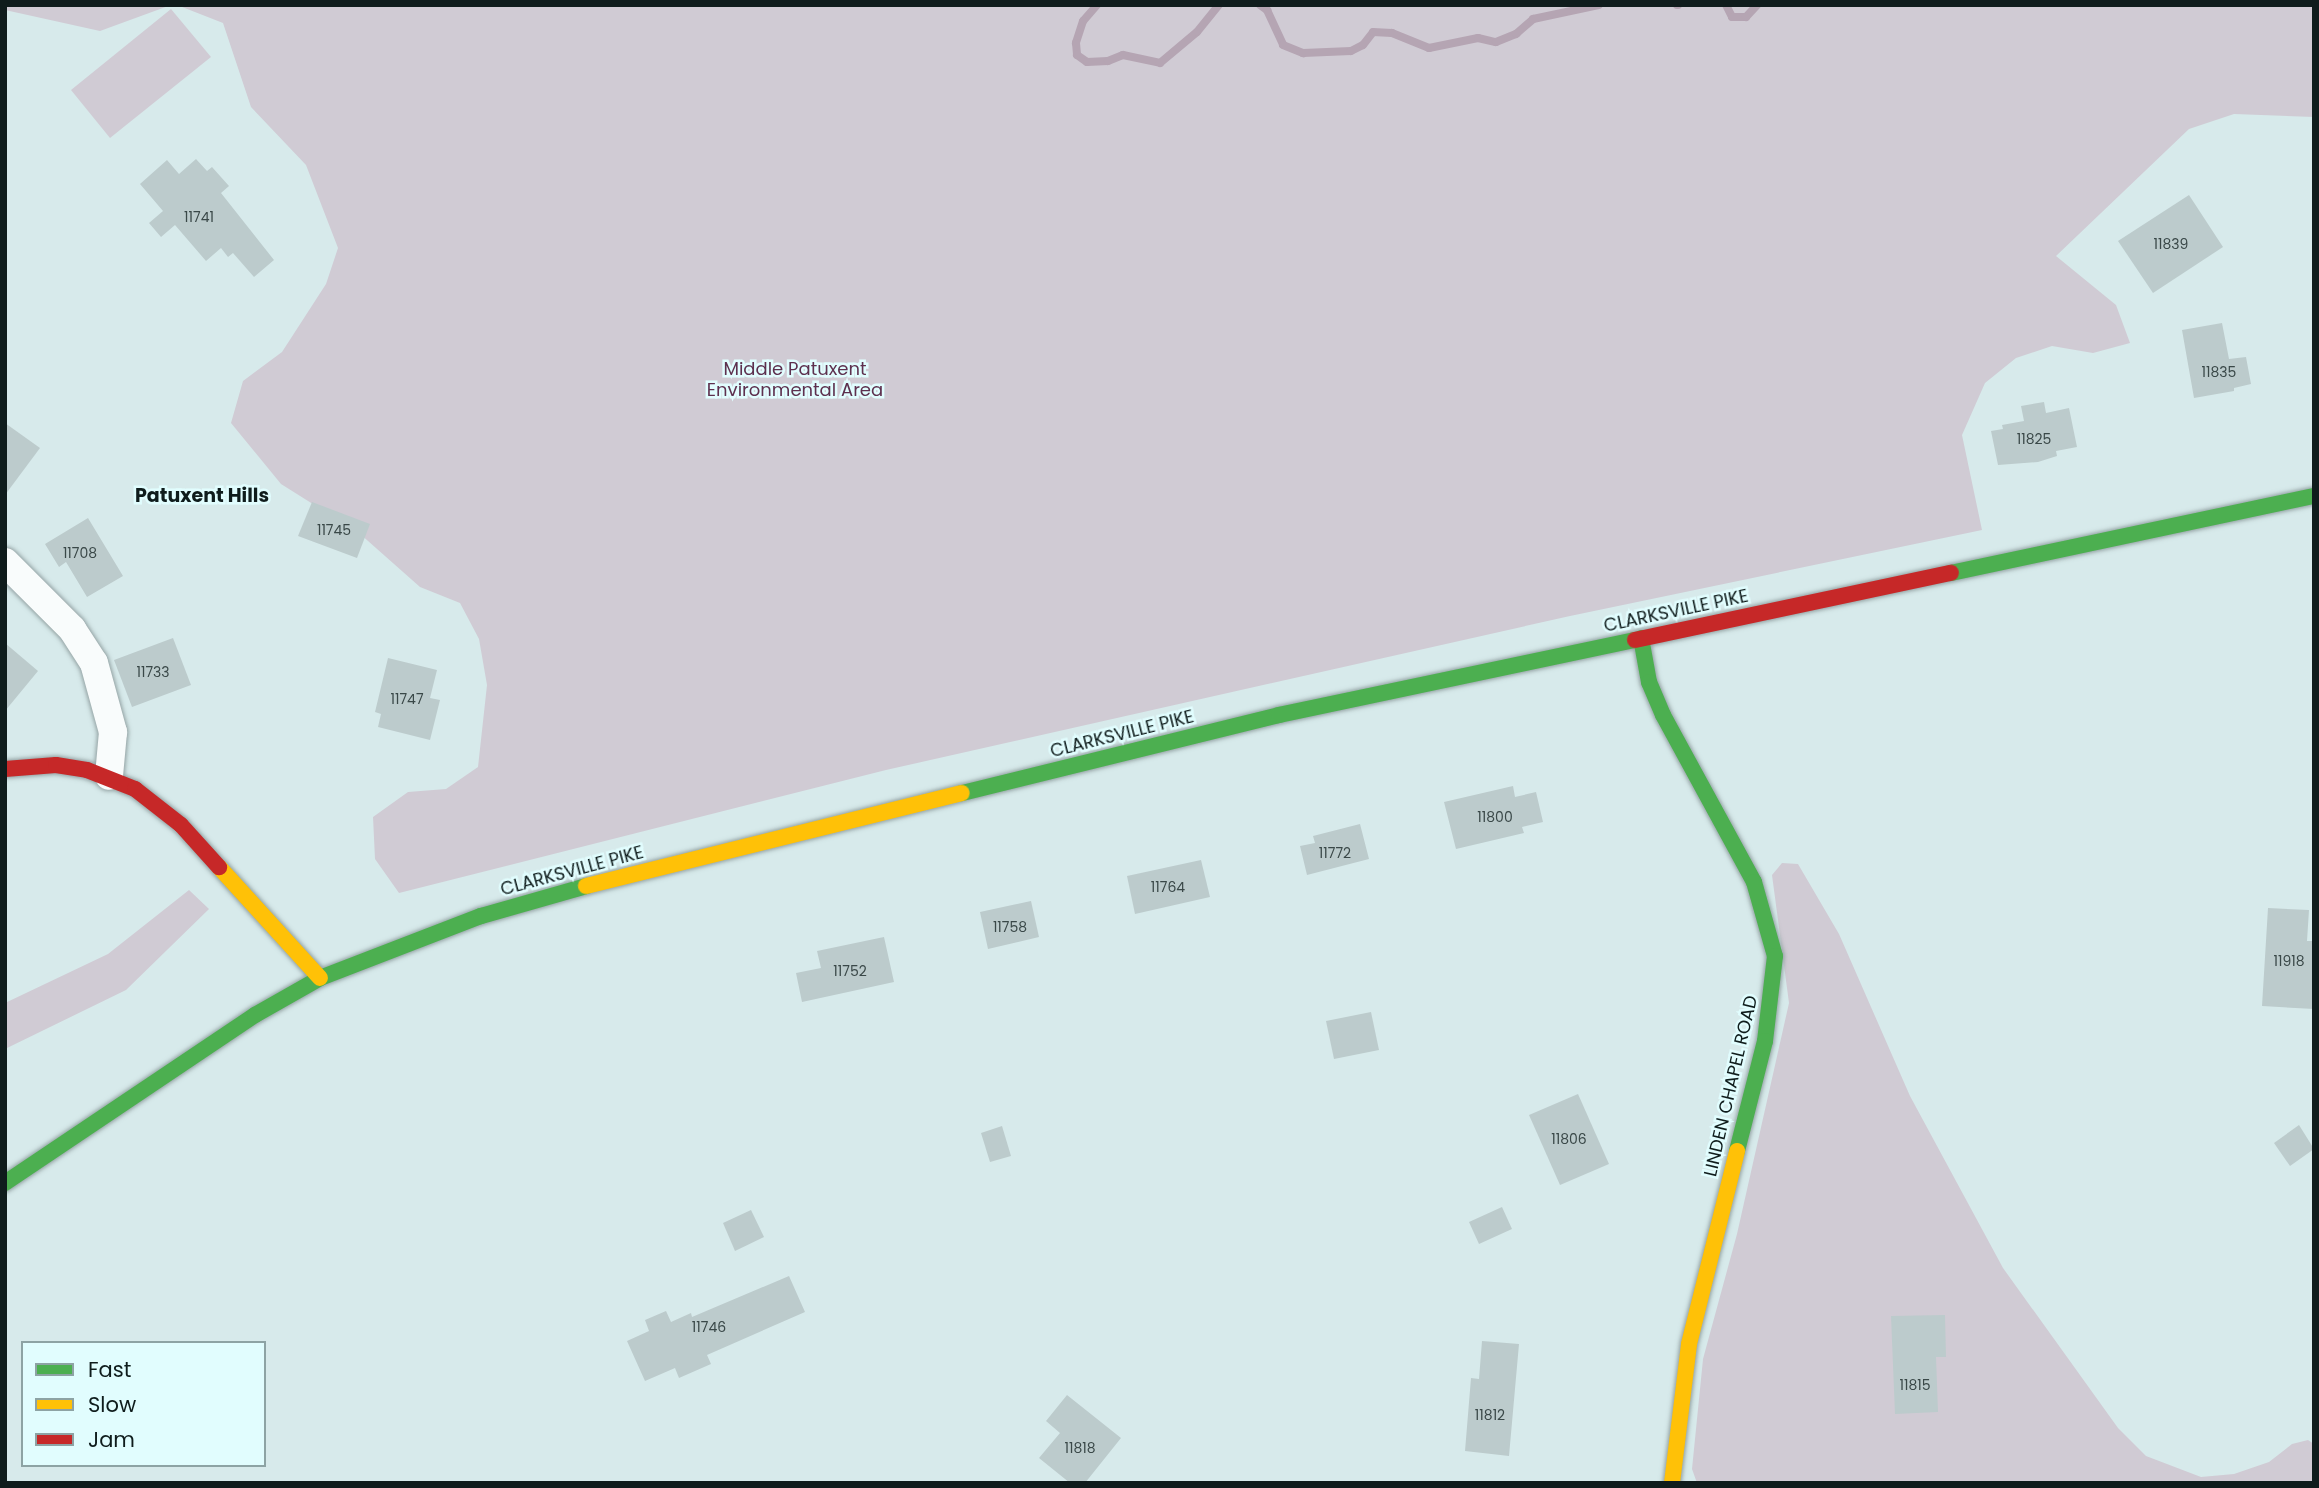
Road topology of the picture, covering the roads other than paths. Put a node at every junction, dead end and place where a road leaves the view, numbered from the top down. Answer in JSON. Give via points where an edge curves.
{"nodes":[{"id":1,"x":2314,"y":496,"type":"edge"},
{"id":2,"x":5,"y":562,"type":"edge"},
{"id":3,"x":1640,"y":638,"type":"junction"},
{"id":4,"x":5,"y":769,"type":"edge"},
{"id":5,"x":109,"y":776,"type":"junction"},
{"id":6,"x":320,"y":978,"type":"junction"},
{"id":7,"x":5,"y":1183,"type":"edge"},
{"id":8,"x":1672,"y":1483,"type":"edge"}],
"edges":[{"from":1,"to":3,"type":"main road","name":"CLARKSVILLE PIKE"},
{"from":2,"to":5,"type":"street","via":[[72,629],[94,663],[113,732]]},
{"from":3,"to":6,"type":"main road","name":"CLARKSVILLE PIKE","via":[[1279,715],[569,890],[481,916]]},
{"from":3,"to":8,"type":"main road","name":"LINDEN CHAPEL ROAD","via":[[1662,715],[1754,882],[1774,956],[1765,1041],[1689,1344]]},
{"from":4,"to":5,"type":"main road","via":[[56,765]]},
{"from":5,"to":6,"type":"main road","via":[[135,789],[181,825]]},
{"from":6,"to":7,"type":"main road","name":"CLARKSVILLE PIKE","via":[[256,1015]]}]}
